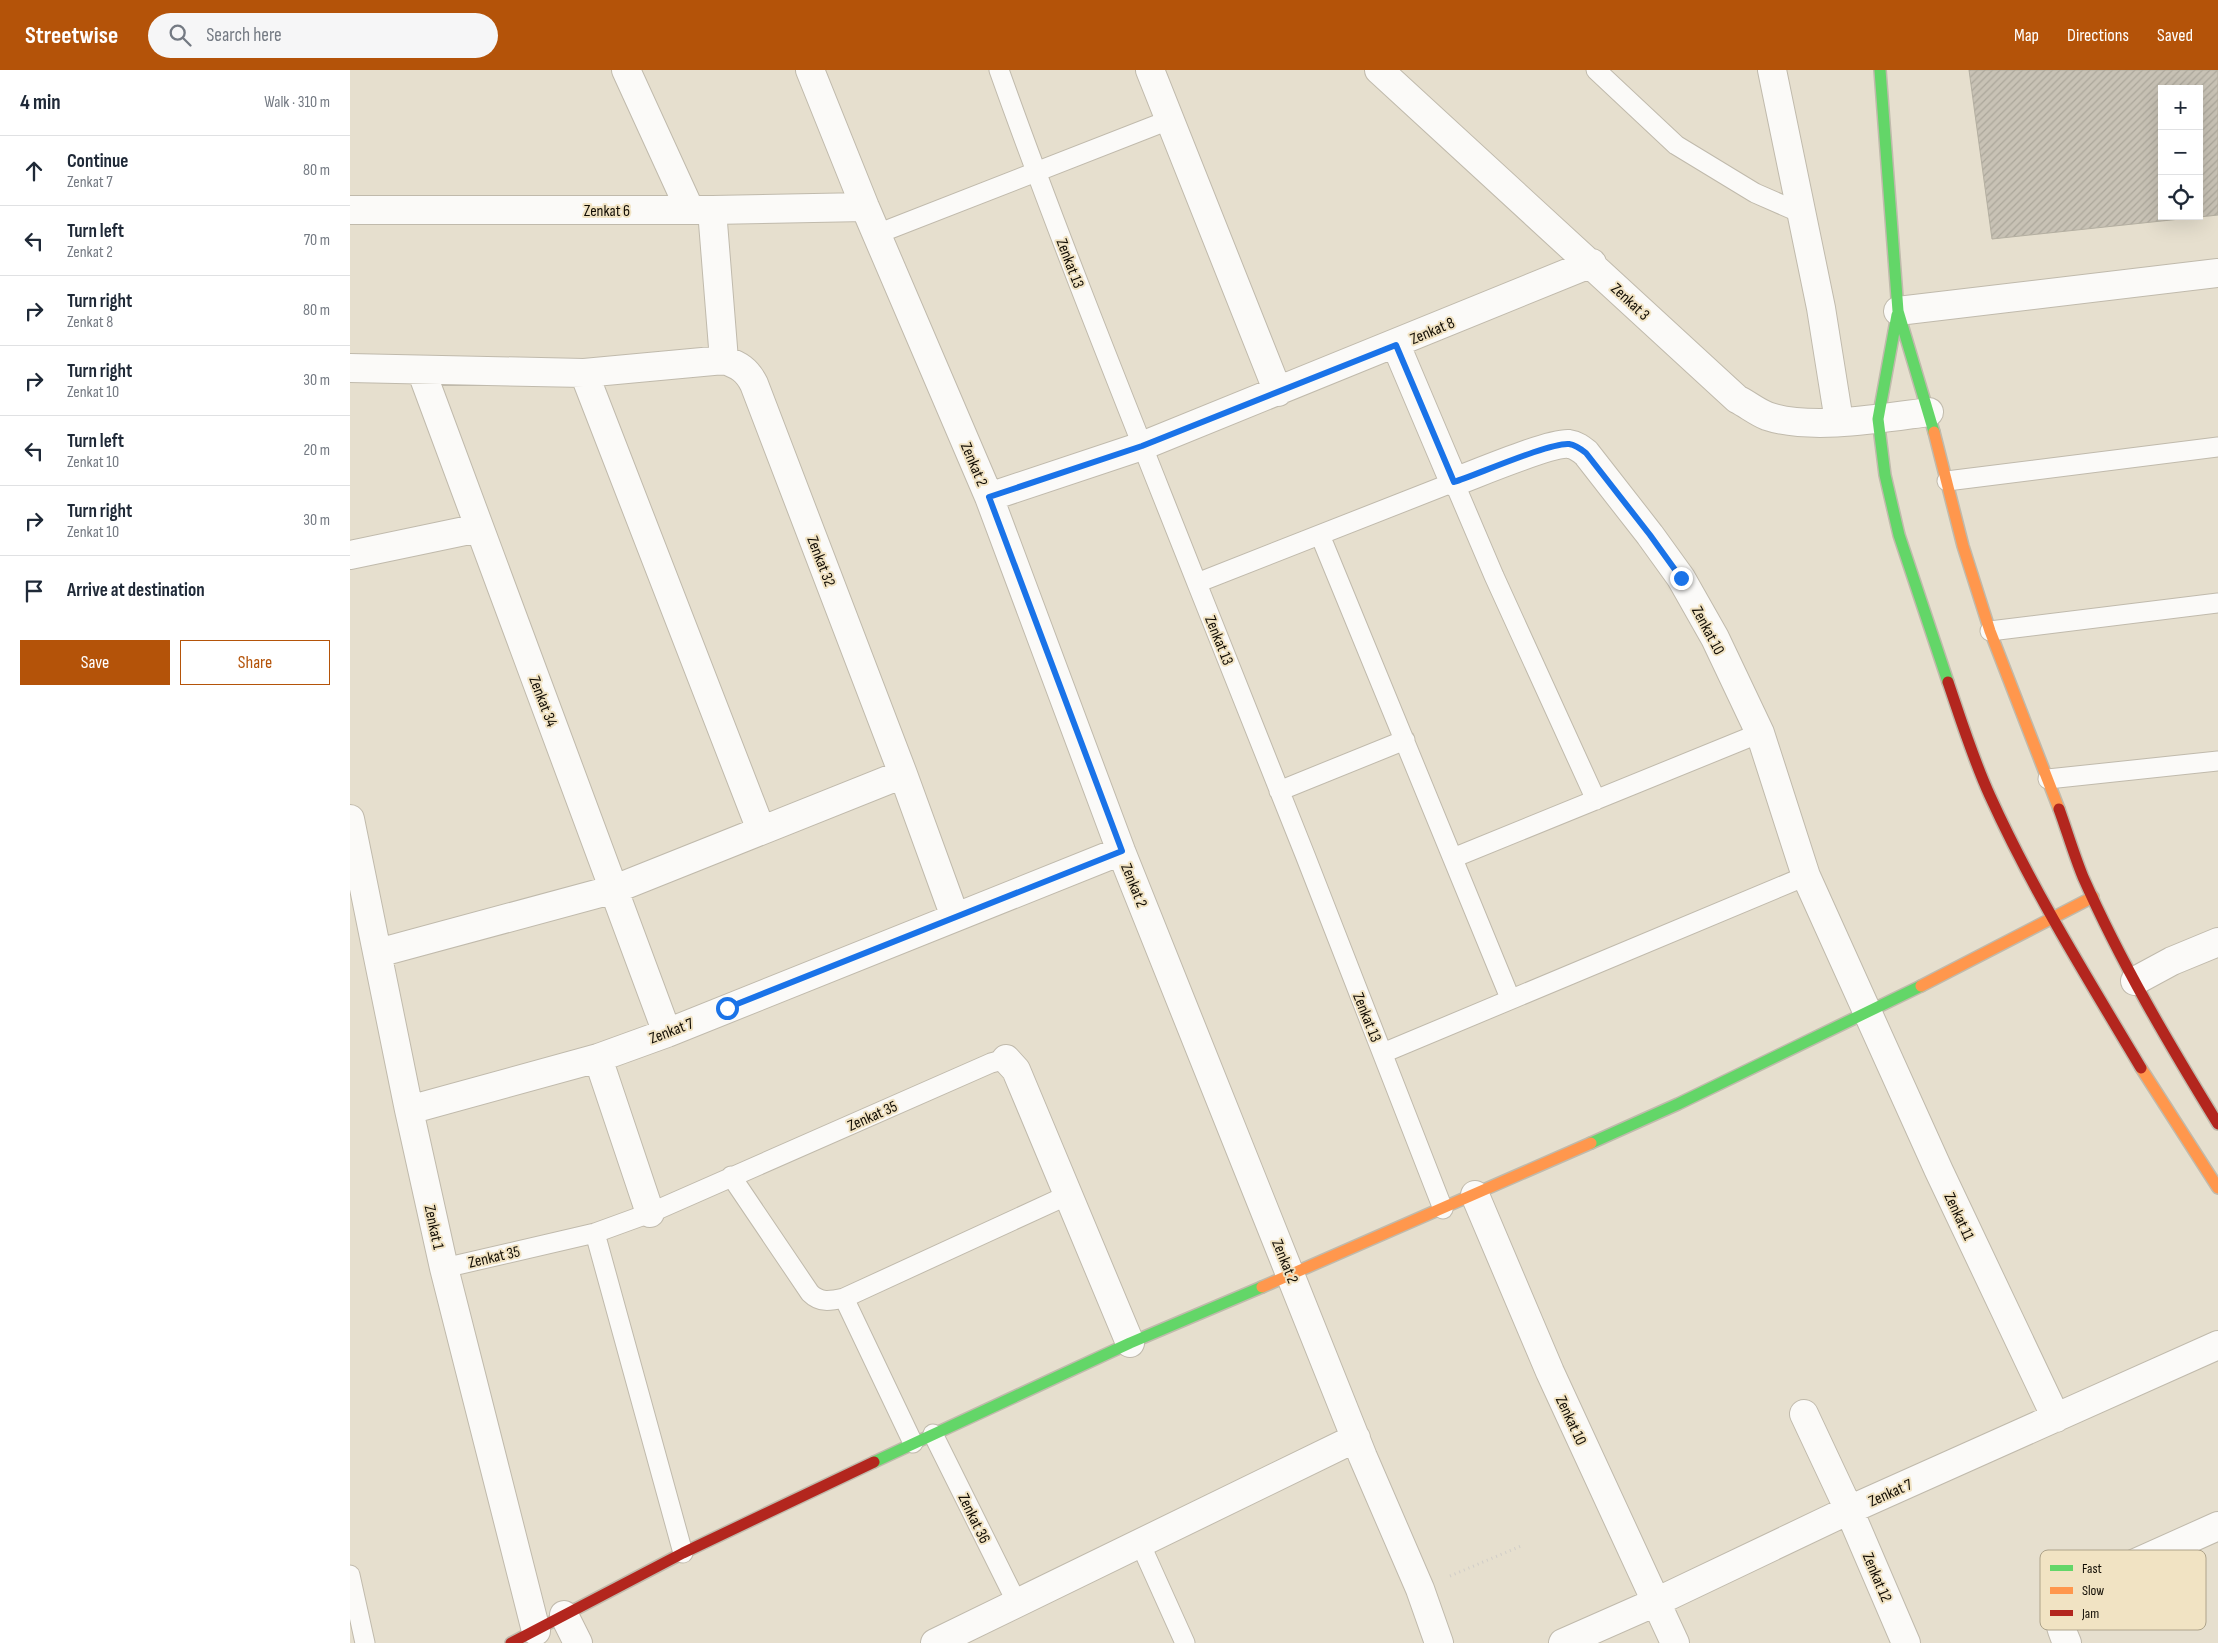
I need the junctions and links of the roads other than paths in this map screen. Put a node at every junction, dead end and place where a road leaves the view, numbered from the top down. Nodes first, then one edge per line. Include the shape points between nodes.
1 (626, 70) edge
2 (810, 70) edge
3 (999, 70) edge
4 (1150, 70) edge
5 (1379, 70) edge
6 (1596, 70) edge
7 (1772, 70) edge
8 (1880, 70) edge
9 (1169, 120) junction
10 (1035, 171) junction
11 (865, 207) junction
12 (350, 210) edge
13 (701, 210) junction
14 (1802, 214) junction
15 (876, 234) junction
16 (1592, 263) junction
17 (2218, 273) edge
18 (1898, 311) junction
19 (1396, 345) junction
20 (724, 360) junction
21 (350, 368) edge
22 (421, 370) junction
23 (584, 372) junction
24 (1278, 392) junction
25 (1929, 412) junction
26 (1878, 418) junction
27 (1839, 421) junction
28 (1142, 446) junction
29 (2218, 447) edge
30 (1946, 481) junction
31 (1454, 482) junction
32 (989, 497) junction
33 (479, 528) junction
34 (1320, 535) junction
35 (350, 555) edge
36 (1197, 583) junction
37 (2218, 603) edge
38 (1990, 631) junction
39 (1760, 733) junction
40 (1405, 740) junction
41 (2218, 761) edge
42 (904, 774) junction
43 (2048, 779) junction
44 (1280, 791) junction
45 (1596, 800) junction
46 (350, 819) edge
47 (761, 830) junction
48 (1122, 851) junction
49 (1453, 858) junction
50 (1806, 876) junction
51 (615, 889) junction
52 (2093, 897) junction
53 (955, 917) junction
54 (2052, 918) junction
55 (2218, 942) edge
56 (378, 953) junction
57 (2134, 981) junction
58 (1510, 998) junction
59 (1869, 1013) junction
60 (667, 1033) junction
61 (1382, 1053) junction
62 (598, 1058) junction
63 (1006, 1060) joint
64 (409, 1110) junction
65 (2218, 1124) edge
66 (732, 1176) junction
67 (2218, 1188) edge
68 (1475, 1195) junction
69 (1068, 1196) junction
70 (1443, 1209) junction
71 (650, 1213) junction
72 (595, 1233) junction
73 (444, 1268) junction
74 (1291, 1275) junction
75 (844, 1298) junction
76 (1130, 1343) junction
77 (2218, 1345) edge
78 (1804, 1414) dead end
79 (2056, 1418) junction
80 (934, 1434) junction
81 (1356, 1438) junction
82 (913, 1443) junction
83 (1849, 1510) junction
84 (2218, 1526) edge
85 (1140, 1543) junction
86 (2164, 1550) edge
87 (683, 1553) junction
88 (350, 1575) edge
89 (1656, 1602) junction
90 (1017, 1603) junction
91 (564, 1615) junction
92 (2063, 1630) edge
93 (536, 1631) junction
94 (365, 1643) edge
95 (511, 1643) edge
96 (578, 1643) edge
97 (935, 1643) edge
98 (1185, 1643) edge
99 (1439, 1643) edge
100 (1563, 1643) edge
101 (1675, 1643) edge
102 (1906, 1643) edge
103 (2067, 1643) edge

1 - 13 street
2 - 11 street, Zenkat 2
3 - 10 lane, Zenkat 13
4 - 9 street
5 - 16 street, Zenkat 3
6 - 14 lane via 1676,145 1755,193
7 - 14 street
8 - 18 street
9 - 10 lane
9 - 24 street
10 - 15 lane
10 - 28 lane, Zenkat 13
11 - 13 street, Zenkat 6
11 - 15 street, Zenkat 2
12 - 13 street, Zenkat 6
13 - 20 street
14 - 27 street
15 - 32 street, Zenkat 2
16 - 19 street, Zenkat 8
16 - 27 street, Zenkat 3 via 1737,399 1766,415 1783,420
17 - 18 street
18 - 25 street
18 - 26 street
19 - 24 street, Zenkat 8
19 - 31 street
20 - 23 street
20 - 42 street, Zenkat 32 via 739,364 754,384
21 - 22 street
22 - 23 street
22 - 33 street, Zenkat 34
23 - 47 street
24 - 28 street, Zenkat 8
25 - 26 street, Zenkat 3
25 - 30 street
26 - 27 street, Zenkat 3
26 - 54 street via 1885,475 1899,535 1960,720 1989,794
28 - 32 street, Zenkat 8
28 - 36 lane, Zenkat 13
29 - 30 lane
30 - 38 street
31 - 34 lane
31 - 39 street, Zenkat 10 via 1560,445 1576,446 1586,453 1681,578 1715,638
31 - 45 lane
32 - 48 street, Zenkat 2
33 - 35 street
33 - 51 street, Zenkat 34
34 - 36 lane
34 - 40 lane
36 - 44 lane, Zenkat 13
37 - 38 lane
38 - 43 street
39 - 45 lane
39 - 50 street, Zenkat 10
40 - 44 lane
40 - 49 lane
41 - 43 lane
42 - 47 street
42 - 53 street, Zenkat 32
43 - 52 street
44 - 61 lane, Zenkat 13
45 - 49 lane
46 - 56 street, Zenkat 1
47 - 51 street
48 - 53 street, Zenkat 7
48 - 74 street, Zenkat 2
49 - 58 lane
50 - 58 lane
50 - 59 street, Zenkat 10
51 - 56 street
51 - 60 street, Zenkat 34
52 - 54 street
52 - 57 street
53 - 60 street, Zenkat 7
54 - 59 street
54 - 67 street
55 - 57 street
56 - 64 street, Zenkat 1
57 - 65 street
58 - 61 lane
59 - 68 street via 1678,1104
59 - 79 street, Zenkat 11 via 1939,1171
60 - 62 street, Zenkat 7
61 - 70 lane, Zenkat 13
62 - 64 street, Zenkat 7
62 - 71 street
63 - 66 lane, Zenkat 35 via 991,1063
63 - 69 street, Zenkat 35 via 1016,1070
64 - 73 street, Zenkat 1
66 - 71 lane, Zenkat 35
66 - 75 lane via 810,1293 817,1300
68 - 70 street
68 - 89 street, Zenkat 10 via 1550,1372
69 - 75 lane
69 - 76 street, Zenkat 35
70 - 74 street
71 - 72 lane, Zenkat 35
72 - 73 lane, Zenkat 35
72 - 87 lane
73 - 93 street, Zenkat 1
74 - 76 street
74 - 81 street, Zenkat 2
75 - 82 lane
76 - 80 street
77 - 79 street, Zenkat 7
78 - 83 street, Zenkat 12
79 - 83 street, Zenkat 7
80 - 82 street
80 - 90 lane, Zenkat 36
81 - 85 street
81 - 99 street, Zenkat 2 via 1420,1589
82 - 87 street
83 - 89 street, Zenkat 7
83 - 102 street, Zenkat 12
84 - 86 street
85 - 90 street
85 - 98 lane
87 - 91 street
88 - 94 lane
89 - 100 street, Zenkat 7
89 - 101 street, Zenkat 10
90 - 97 street
91 - 93 street
91 - 96 street
92 - 103 street
93 - 95 street

